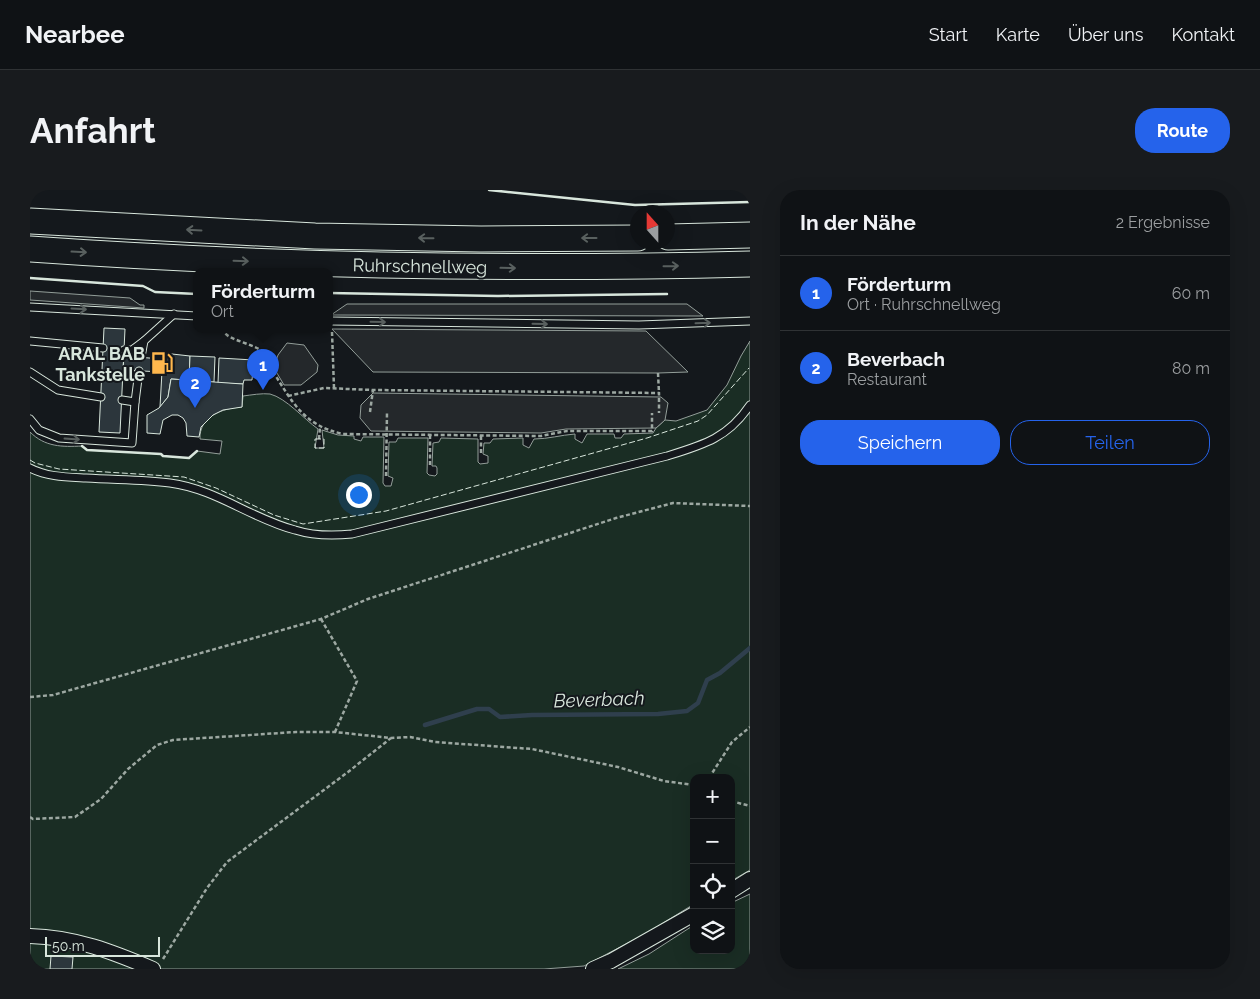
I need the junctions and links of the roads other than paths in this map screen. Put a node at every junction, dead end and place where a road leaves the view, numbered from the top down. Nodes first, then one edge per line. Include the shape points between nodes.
1 (30, 221) edge
2 (750, 235) edge
3 (630, 238) edge
4 (675, 238) edge
5 (30, 249) edge
6 (750, 264) edge
7 (30, 307) edge
8 (174, 314) junction
9 (193, 316) edge
10 (333, 321) edge
11 (750, 321) edge
12 (144, 341) junction
13 (30, 342) edge
14 (103, 348) dead end
15 (124, 350) dead end
16 (141, 357) dead end
17 (139, 371) dead end
18 (30, 372) edge
19 (101, 397) dead end
20 (122, 400) dead end
21 (134, 402) junction
22 (750, 405) edge
23 (30, 419) edge
24 (30, 468) edge
25 (750, 879) edge
26 (735, 888) edge
27 (690, 916) edge
28 (30, 936) edge
29 (158, 965) edge
30 (593, 969) edge

3 -> 1 highway, Ruhrschnellweg via 315,236
2 - 4 highway
5 -> 6 highway, Ruhrschnellweg via 413,267
7 -> 8 lane
8 - 9 lane
8 - 12 lane
10 -> 11 lane via 639,325
12 - 15 lane via 132,350
12 - 16 lane
13 - 14 lane
17 - 21 lane
18 - 19 lane via 58,390
20 - 21 lane
23 -> 21 lane via 39,430 59,438 132,443
22 - 24 lane via 728,430 696,447 343,535 295,530 193,488 169,483 57,476
25 - 26 street
27 - 30 street
28 - 29 street via 81,942

